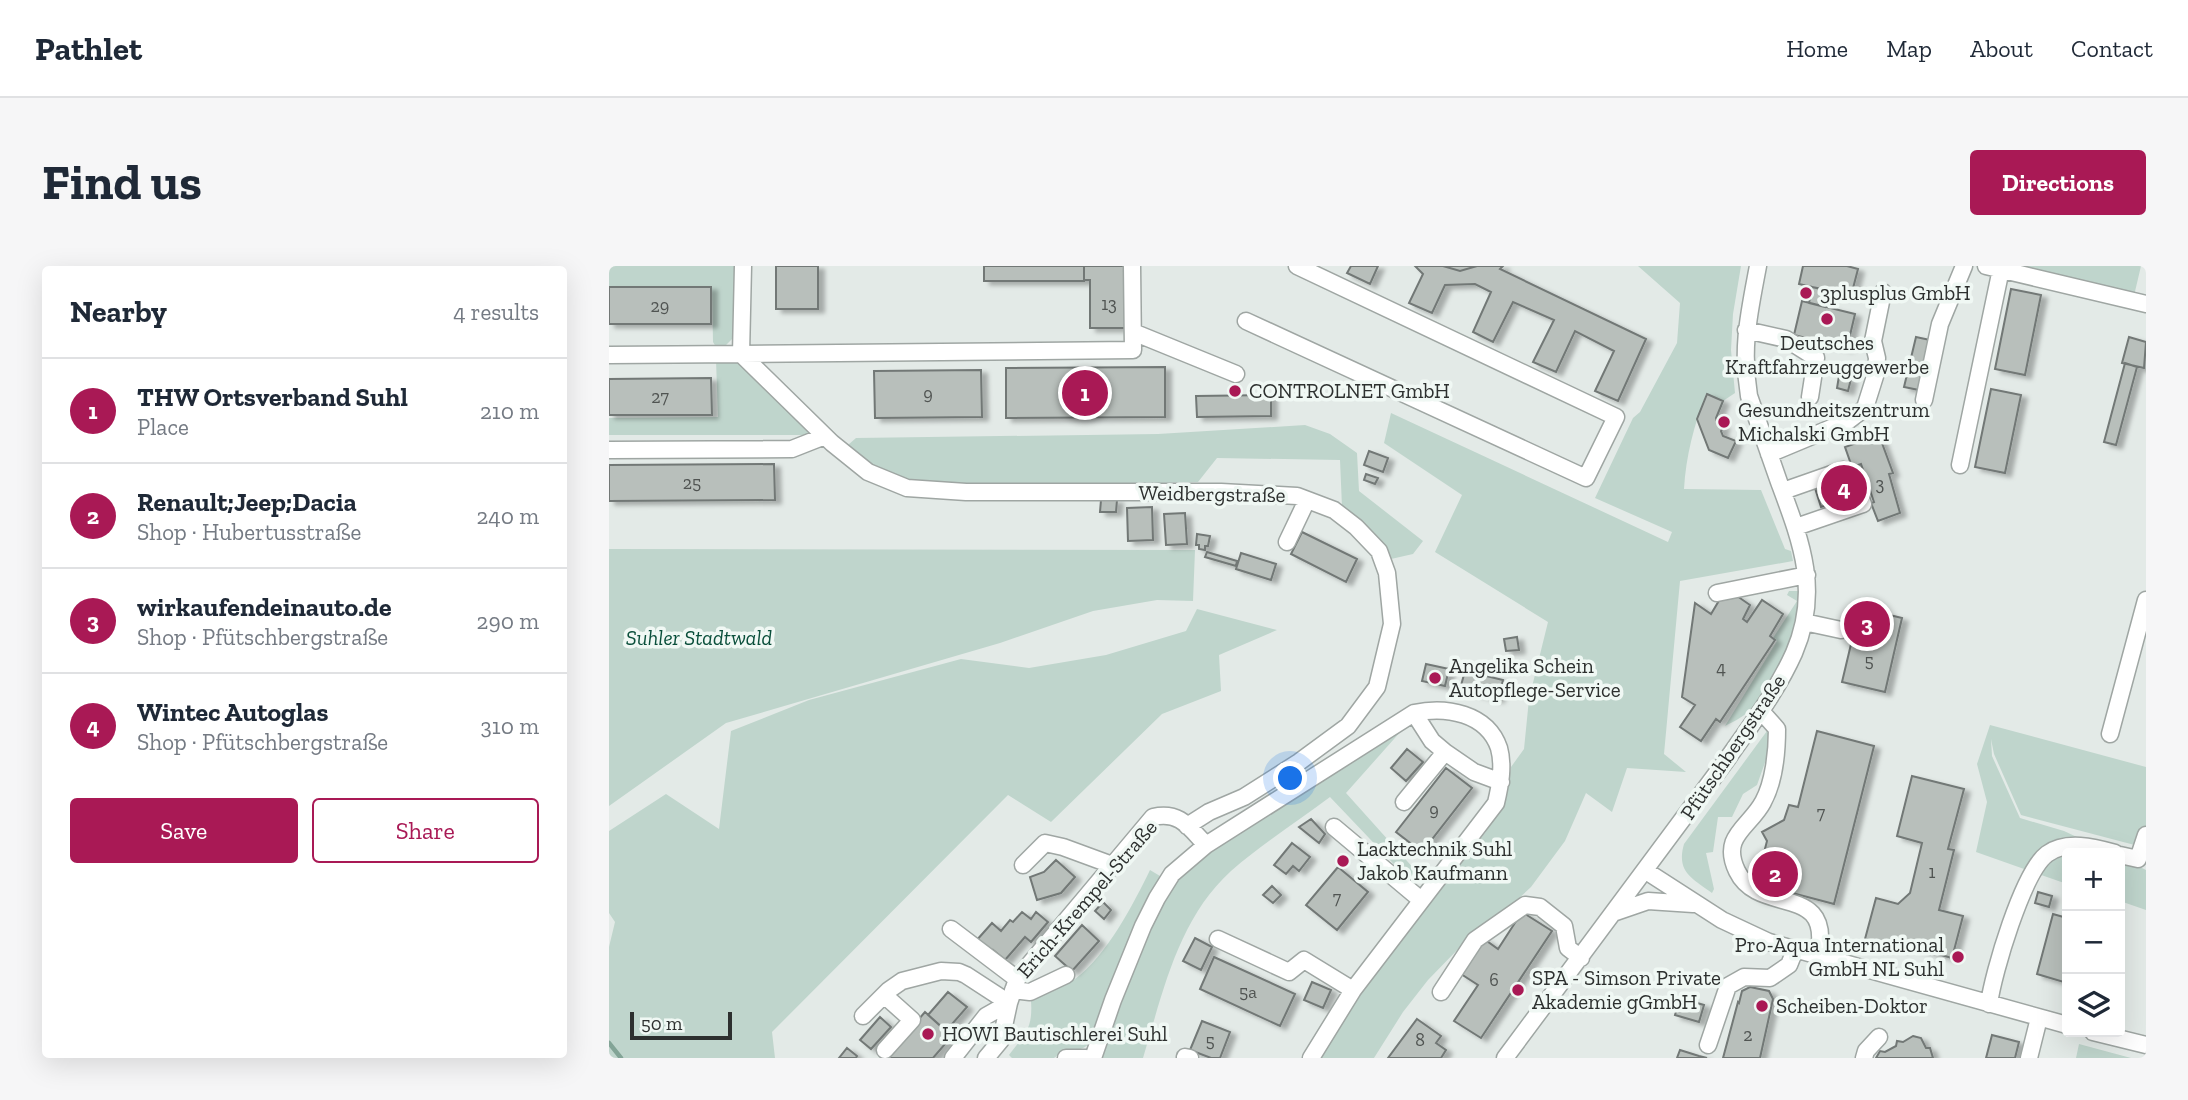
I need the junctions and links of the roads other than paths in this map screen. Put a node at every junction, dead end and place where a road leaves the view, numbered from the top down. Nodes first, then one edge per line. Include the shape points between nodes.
1 (743, 266) edge
2 (1132, 266) edge
3 (1297, 266) edge
4 (1758, 266) edge
5 (1963, 266) edge
6 (1993, 268) edge
7 (1884, 292) dead end
8 (2146, 304) edge
9 (1246, 321) dead end
10 (1746, 330) junction
11 (1133, 332) junction
12 (741, 354) junction
13 (609, 355) edge
14 (1236, 374) dead end
15 (1810, 397) dead end
16 (1924, 400) dead end
17 (825, 436) junction
18 (609, 450) edge
19 (1769, 454) junction
20 (1960, 465) dead end
21 (1783, 491) junction
22 (1307, 500) junction
23 (1796, 527) junction
24 (1287, 542) dead end
25 (1807, 575) junction
26 (1717, 593) dead end
27 (2146, 600) edge
28 (1804, 622) junction
29 (1841, 630) dead end
30 (1761, 711) junction
31 (1415, 713) junction
32 (2110, 734) dead end
33 (1445, 752) junction
34 (1501, 782) junction
35 (1404, 802) dead end
36 (1187, 825) junction
37 (1334, 827) dead end
38 (2146, 835) edge
39 (1206, 845) junction
40 (2090, 848) edge
41 (2125, 856) edge
42 (1023, 865) dead end
43 (1112, 865) junction
44 (1646, 871) junction
45 (1421, 900) junction
46 (1696, 905) junction
47 (1616, 912) junction
48 (951, 929) dead end
49 (1218, 940) dead end
50 (1795, 950) junction
51 (1818, 956) junction
52 (1581, 958) junction
53 (1066, 975) dead end
54 (1353, 990) junction
55 (1013, 991) junction
56 (1441, 992) dead end
57 (884, 995) junction
58 (1989, 1004) junction
59 (863, 1016) dead end
60 (2039, 1018) junction
61 (2062, 1024) edge
62 (1879, 1037) dead end
63 (2113, 1037) edge
64 (1708, 1045) dead end
65 (2146, 1045) edge
66 (885, 1050) dead end
67 (953, 1058) edge
68 (986, 1058) edge
69 (1066, 1058) edge
70 (1086, 1058) edge
71 (1093, 1058) edge
72 (1311, 1058) edge
73 (1505, 1058) edge
74 (1864, 1058) edge
75 (2029, 1058) edge

1 - 12 street
2 - 11 street
3 - 9 street via 1616,417 1586,478
4 - 10 street, Pfütschbergstraße
5 - 16 street via 1940,324
6 - 8 street
6 - 20 street
7 - 19 street via 1873,341 1876,373 1865,408 1848,422
10 - 15 street via 1786,339 1816,358
10 - 19 street, Pfütschbergstraße via 1749,396
11 - 12 street via 1133,350
11 - 14 street
12 - 13 street
12 - 17 street, Weidbergstraße
17 - 18 street via 792,449
17 - 22 street, Weidbergstraße via 868,472 907,488 1221,492
19 - 21 street, Pfütschbergstraße
21 - 23 street, Pfütschbergstraße
21 - 23 street via 1843,470 1853,477 1863,504
22 - 24 street
22 - 36 street, Weidbergstraße via 1334,510 1379,551 1387,573 1392,624 1377,687 1349,726 1244,797
23 - 25 street, Pfütschbergstraße
25 - 26 street
25 - 28 street, Pfütschbergstraße
27 - 32 street
28 - 29 street
28 - 30 street, Pfütschbergstraße via 1794,653
30 - 44 street, Pfütschbergstraße
30 - 51 street via 1777,729 1777,746 1764,801 1733,841 1736,870 1751,886 1801,905 1816,917 1822,938
31 - 33 street via 1432,741
31 - 34 street via 1449,709 1473,718 1499,748
31 - 39 street
33 - 34 street via 1474,772
33 - 35 street
34 - 45 street via 1496,803
36 - 39 street, Erich-Krempel-Straße
36 - 43 street, Erich-Krempel-Straße via 1165,814 1153,817
37 - 45 street
38 - 41 street via 2138,859
39 - 71 street via 1173,874 1157,898
40 - 58 street via 2057,849 2038,863 1993,979
42 - 43 street via 1045,843
43 - 55 street, Erich-Krempel-Straße
44 - 46 street
44 - 47 street, Pfütschbergstraße
45 - 54 street
46 - 47 street via 1648,901
46 - 50 street via 1742,931
47 - 52 street, Pfütschbergstraße
48 - 55 street
49 - 54 street via 1289,971 1304,960
50 - 51 street
50 - 64 street via 1789,965 1770,978 1744,977 1728,986
51 - 58 street
52 - 56 street via 1568,948 1565,926 1540,907 1525,905 1475,940
52 - 73 street, Pfütschbergstraße
53 - 55 street via 1030,992
54 - 72 street
55 - 57 street via 950,971 902,981
55 - 67 street, Erich-Krempel-Straße
55 - 68 street via 1001,1040
57 - 59 street
57 - 66 street via 912,1020
58 - 60 street
60 - 61 street
60 - 75 street
62 - 74 street
63 - 65 street
69 - 70 street

